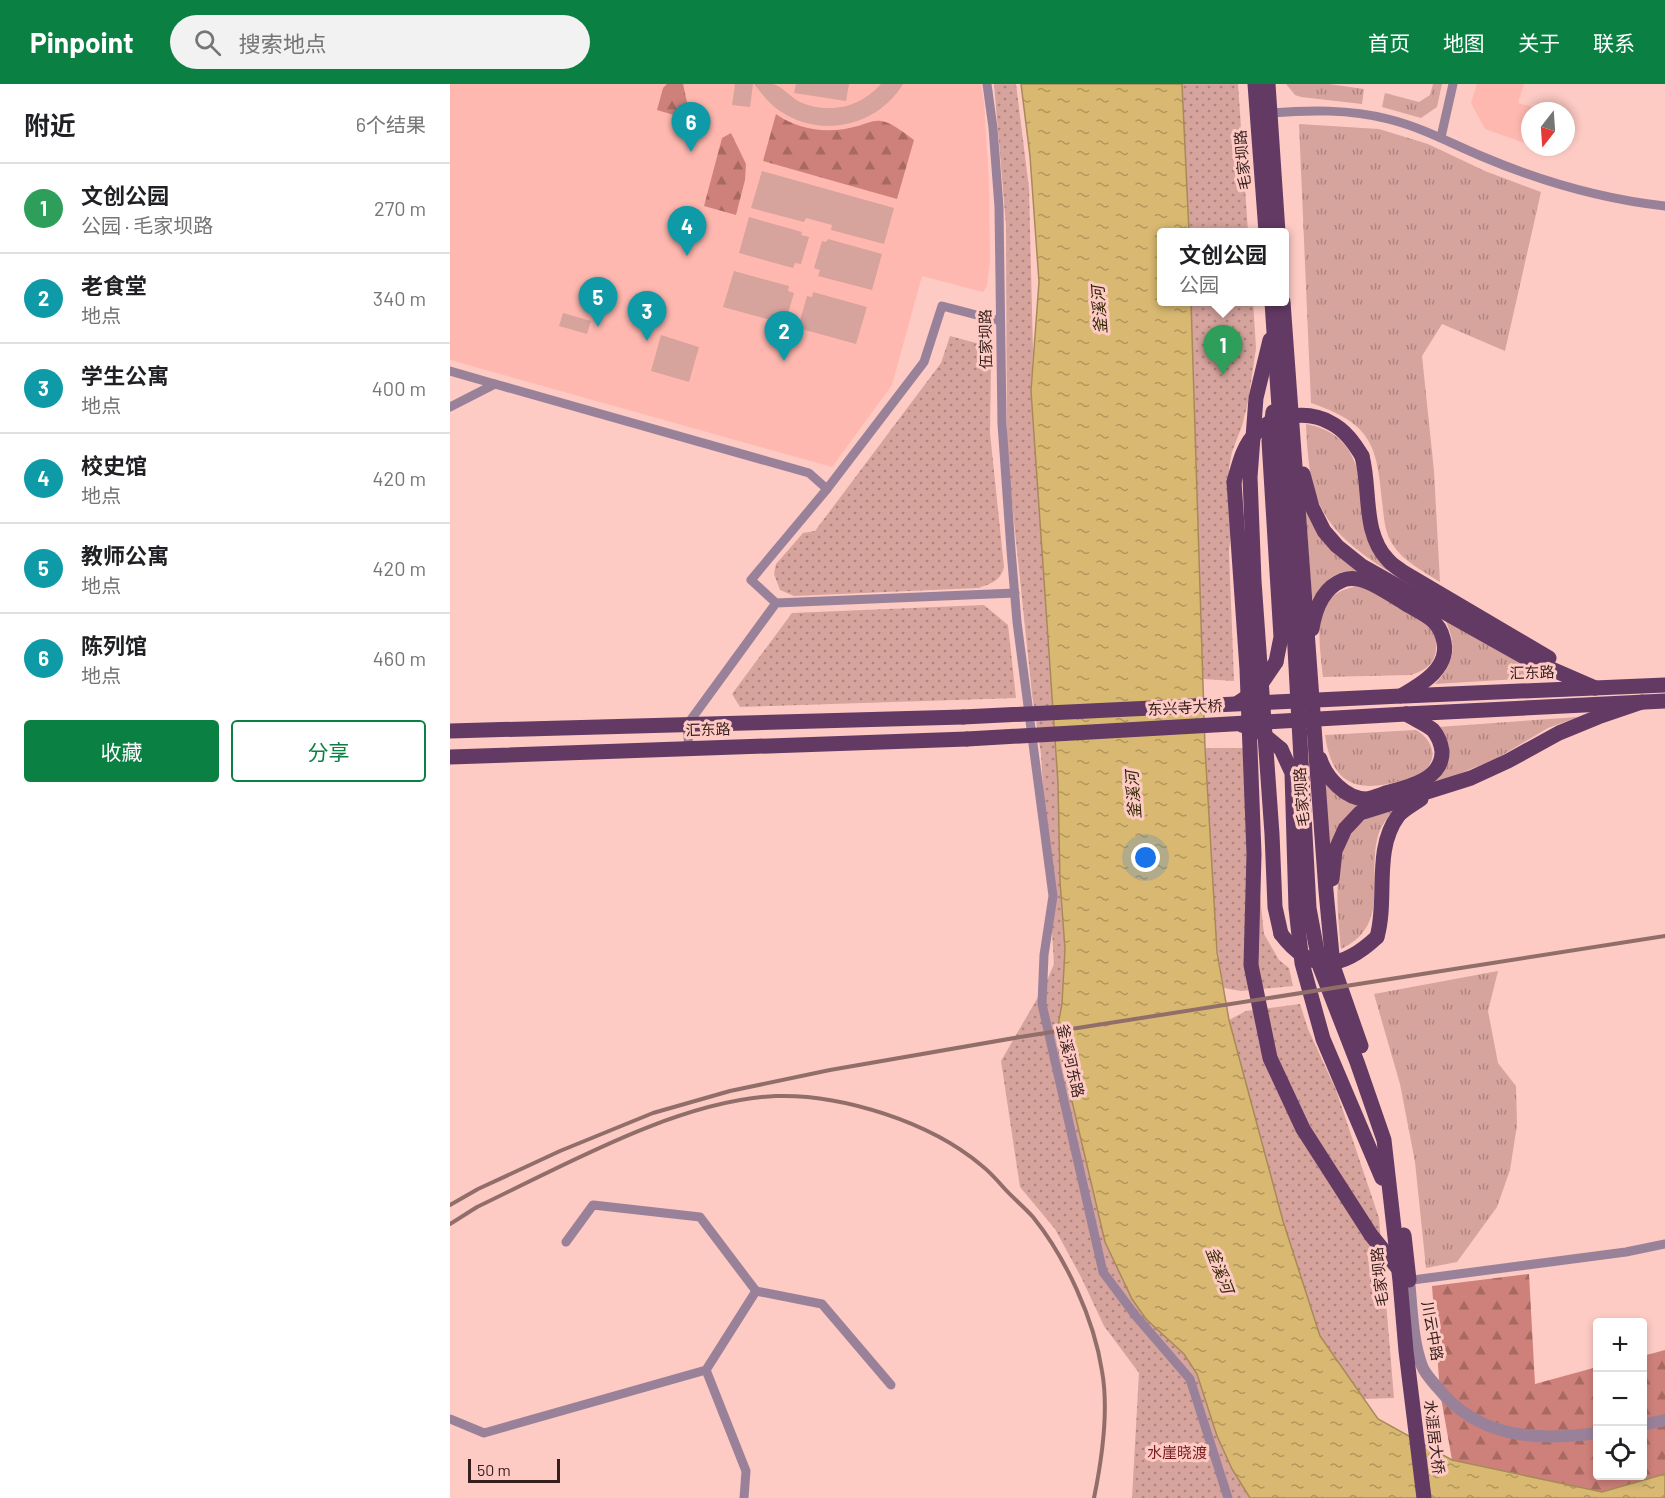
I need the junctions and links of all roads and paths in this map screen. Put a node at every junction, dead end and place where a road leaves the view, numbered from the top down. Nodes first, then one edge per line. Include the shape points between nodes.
1 (987, 84) edge
2 (1255, 84) edge
3 (1268, 84) edge
4 (1453, 84) edge
5 (1270, 113) junction
6 (1441, 137) junction
7 (1665, 206) edge
8 (1266, 228) edge
9 (1278, 228) edge
10 (1272, 306) edge
11 (1284, 306) edge
12 (1000, 321) junction
13 (1274, 326) junction
14 (450, 371) edge
15 (1278, 376) junction
16 (495, 384) junction
17 (450, 407) edge
18 (1294, 433) junction
19 (827, 489) junction
20 (1014, 593) junction
21 (776, 603) junction
22 (1308, 651) junction
23 (1665, 685) edge
24 (1601, 688) junction
25 (1401, 696) junction
26 (1665, 701) edge
27 (1642, 702) junction
28 (1237, 704) junction
29 (1406, 714) junction
30 (963, 717) joint
31 (1236, 723) junction
32 (687, 725) junction
33 (450, 732) edge
34 (967, 739) joint
35 (1316, 746) junction
36 (689, 748) junction
37 (450, 757) edge
38 (1435, 790) junction
39 (1327, 966) junction
40 (1392, 1211) junction
41 (566, 1242) dead end
42 (1665, 1244) edge
43 (1402, 1276) junction
44 (756, 1291) junction
45 (706, 1370) junction
46 (1409, 1379) joint
47 (891, 1384) dead end
48 (450, 1419) edge
49 (1665, 1420) edge
50 (1647, 1424) edge
51 (1593, 1434) edge
52 (744, 1498) edge
53 (1228, 1498) edge
54 (1424, 1498) edge

1 - 12 street, 伍家坝路 via 999,207
2 - 8 main road, 毛家坝路
3 - 5 main road, 毛家坝路
4 - 6 street
5 - 6 street via 1354,112
5 - 9 main road, 毛家坝路
6 - 7 street via 1540,179 1611,198
10 - 13 main road
11 - 18 main road, 毛家坝路
12 - 19 street via 942,306 924,362
12 - 20 street, 伍家坝路 via 1002,424
13 - 15 main road
13 - 38 main road, bridge via 1256,398 1250,477 1275,907 1281,934 1293,949 1327,963 1361,952 1377,937 1382,920 1388,834 1400,814
14 - 16 street
15 - 28 main road, bridge via 1269,441 1281,637 1276,662 1257,690
15 - 39 main road via 1309,908
16 - 17 street
16 - 19 street via 809,473
18 - 22 main road, 毛家坝路
18 - 24 main road via 1312,507 1337,546 1362,566 1526,658
19 - 21 street via 751,580
20 - 21 street
20 - 53 street, 釜溪河东路 via 1053,897 1044,955 1042,1004 1103,1272 1190,1379
21 - 32 street
22 - 25 main road via 1320,600 1345,580 1372,584 1432,620 1441,630 1445,645 1444,659 1435,672
22 - 35 main road, 毛家坝路
23 - 24 main road, 汇东路
24 - 25 main road, 汇东路
24 - 43 main road, bridge via 1387,560 1370,520 1362,456 1351,438 1330,422 1305,415 1279,418 1257,431 1243,452 1234,482 1247,669 1254,854 1253,977 1270,1058 1303,1129
25 - 28 main road, 东兴寺大桥, bridge
26 - 27 main road
27 - 29 main road
27 - 38 main road via 1577,725 1480,774
28 - 30 main road, 东兴寺大桥, bridge
29 - 31 main road, 东兴寺大桥, bridge
29 - 35 main road via 1433,730 1441,744 1442,758 1437,768 1413,785 1367,799 1355,797 1327,774
30 - 32 main road, 汇东路
31 - 34 main road, 东兴寺大桥, bridge
31 - 40 main road, bridge via 1258,730 1281,749 1292,773 1296,908 1302,963 1323,1039 1378,1166
32 - 33 main road, 汇东路
32 - 36 street
34 - 36 main road, 汇东路
35 - 39 main road, 毛家坝路
36 - 37 main road, 汇东路
38 - 39 main road via 1360,813 1345,829 1335,851
39 - 40 main road, 毛家坝路 via 1384,1140
39 - 43 main road, 毛家坝路 via 1392,1133
40 - 43 main road, 毛家坝路
41 - 44 street via 593,1205 700,1217
42 - 43 street via 1626,1252
43 - 46 main road, 毛家坝路
43 - 51 street, 川云中路 via 1423,1369 1449,1402 1479,1423 1517,1435
44 - 45 street
44 - 47 street via 822,1304
45 - 48 street via 484,1433
45 - 52 street via 746,1471
46 - 54 main road, 水涯居大桥
49 - 50 street

